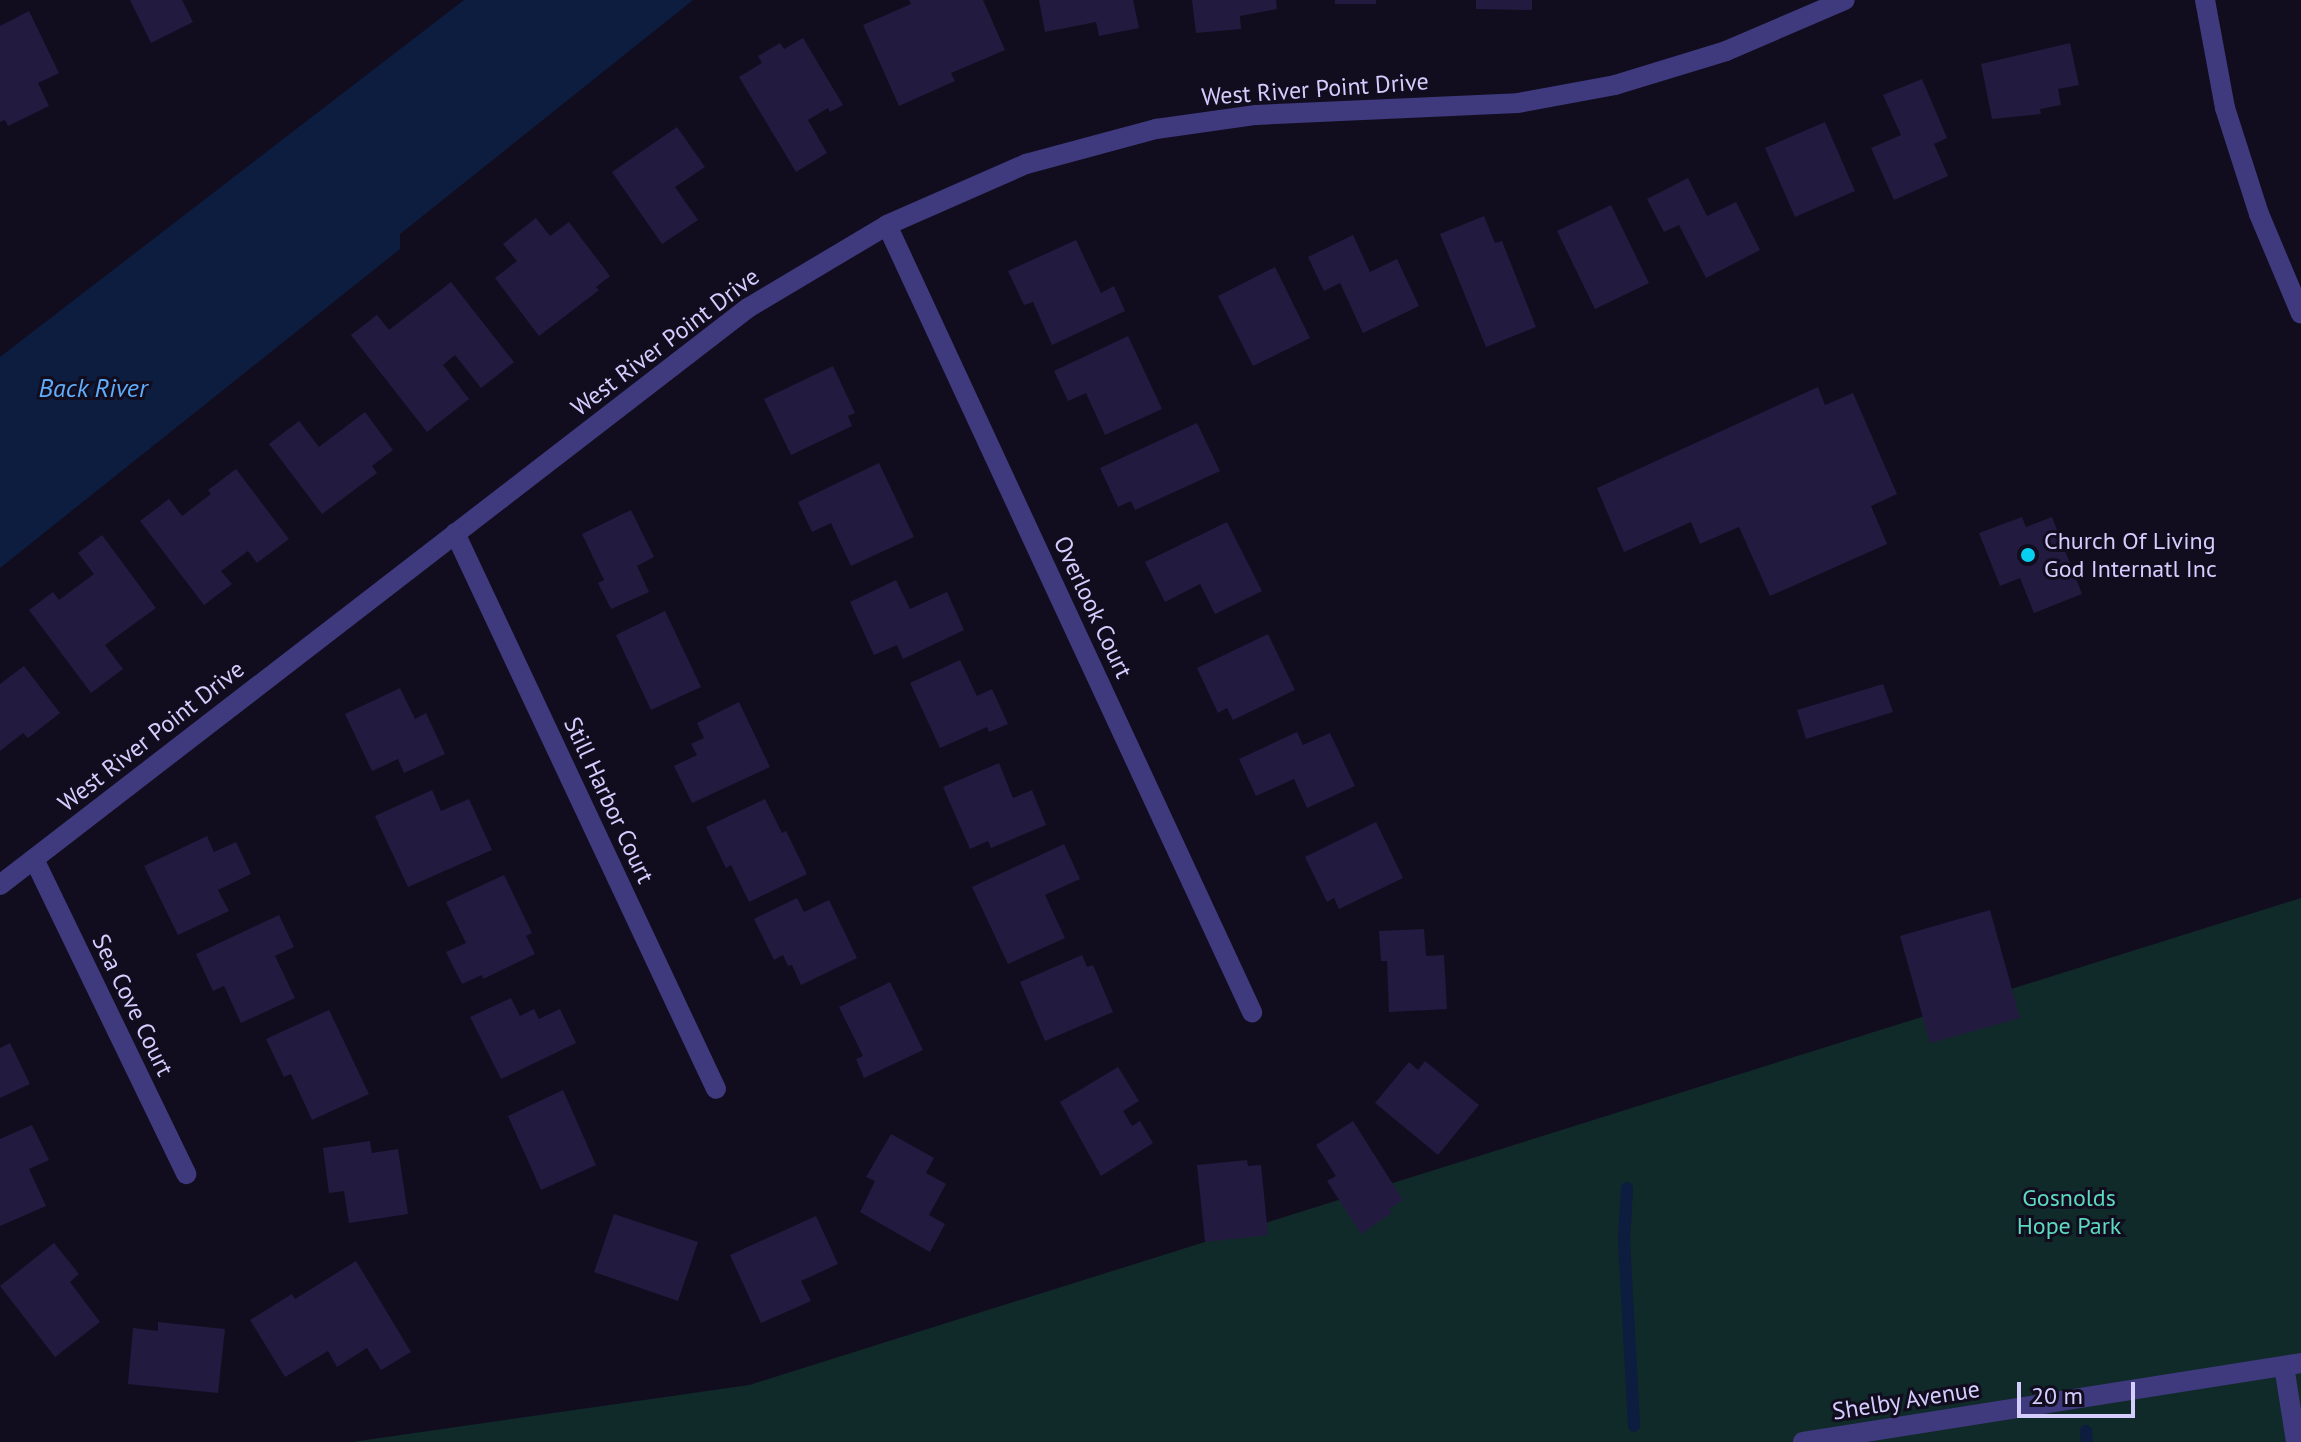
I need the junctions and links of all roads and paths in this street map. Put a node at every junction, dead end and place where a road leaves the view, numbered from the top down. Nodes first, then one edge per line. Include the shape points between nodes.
1 (1845, 0) edge
2 (2205, 0) edge
3 (887, 225) junction
4 (2301, 314) edge
5 (455, 533) junction
6 (34, 859) junction
7 (0, 885) edge
8 (1252, 1012) dead end
9 (716, 1089) dead end
10 (186, 1174) dead end
11 (2293, 1364) edge
12 (1839, 1439) edge
13 (1803, 1442) edge
14 (2296, 1442) edge

1 - 3 street, West River Point Drive via 1726,51 1615,85 1518,103 1256,115 1156,129 1026,164
2 - 4 street via 2225,108 2259,214
3 - 5 street, West River Point Drive via 748,308
3 - 8 street, Overlook Court
5 - 6 street, West River Point Drive
5 - 9 street, Still Harbor Court
6 - 7 street, West River Point Drive
6 - 10 street, Sea Cove Court
11 - 12 street, Shelby Avenue
11 - 14 street
12 - 13 street, Shelby Avenue

